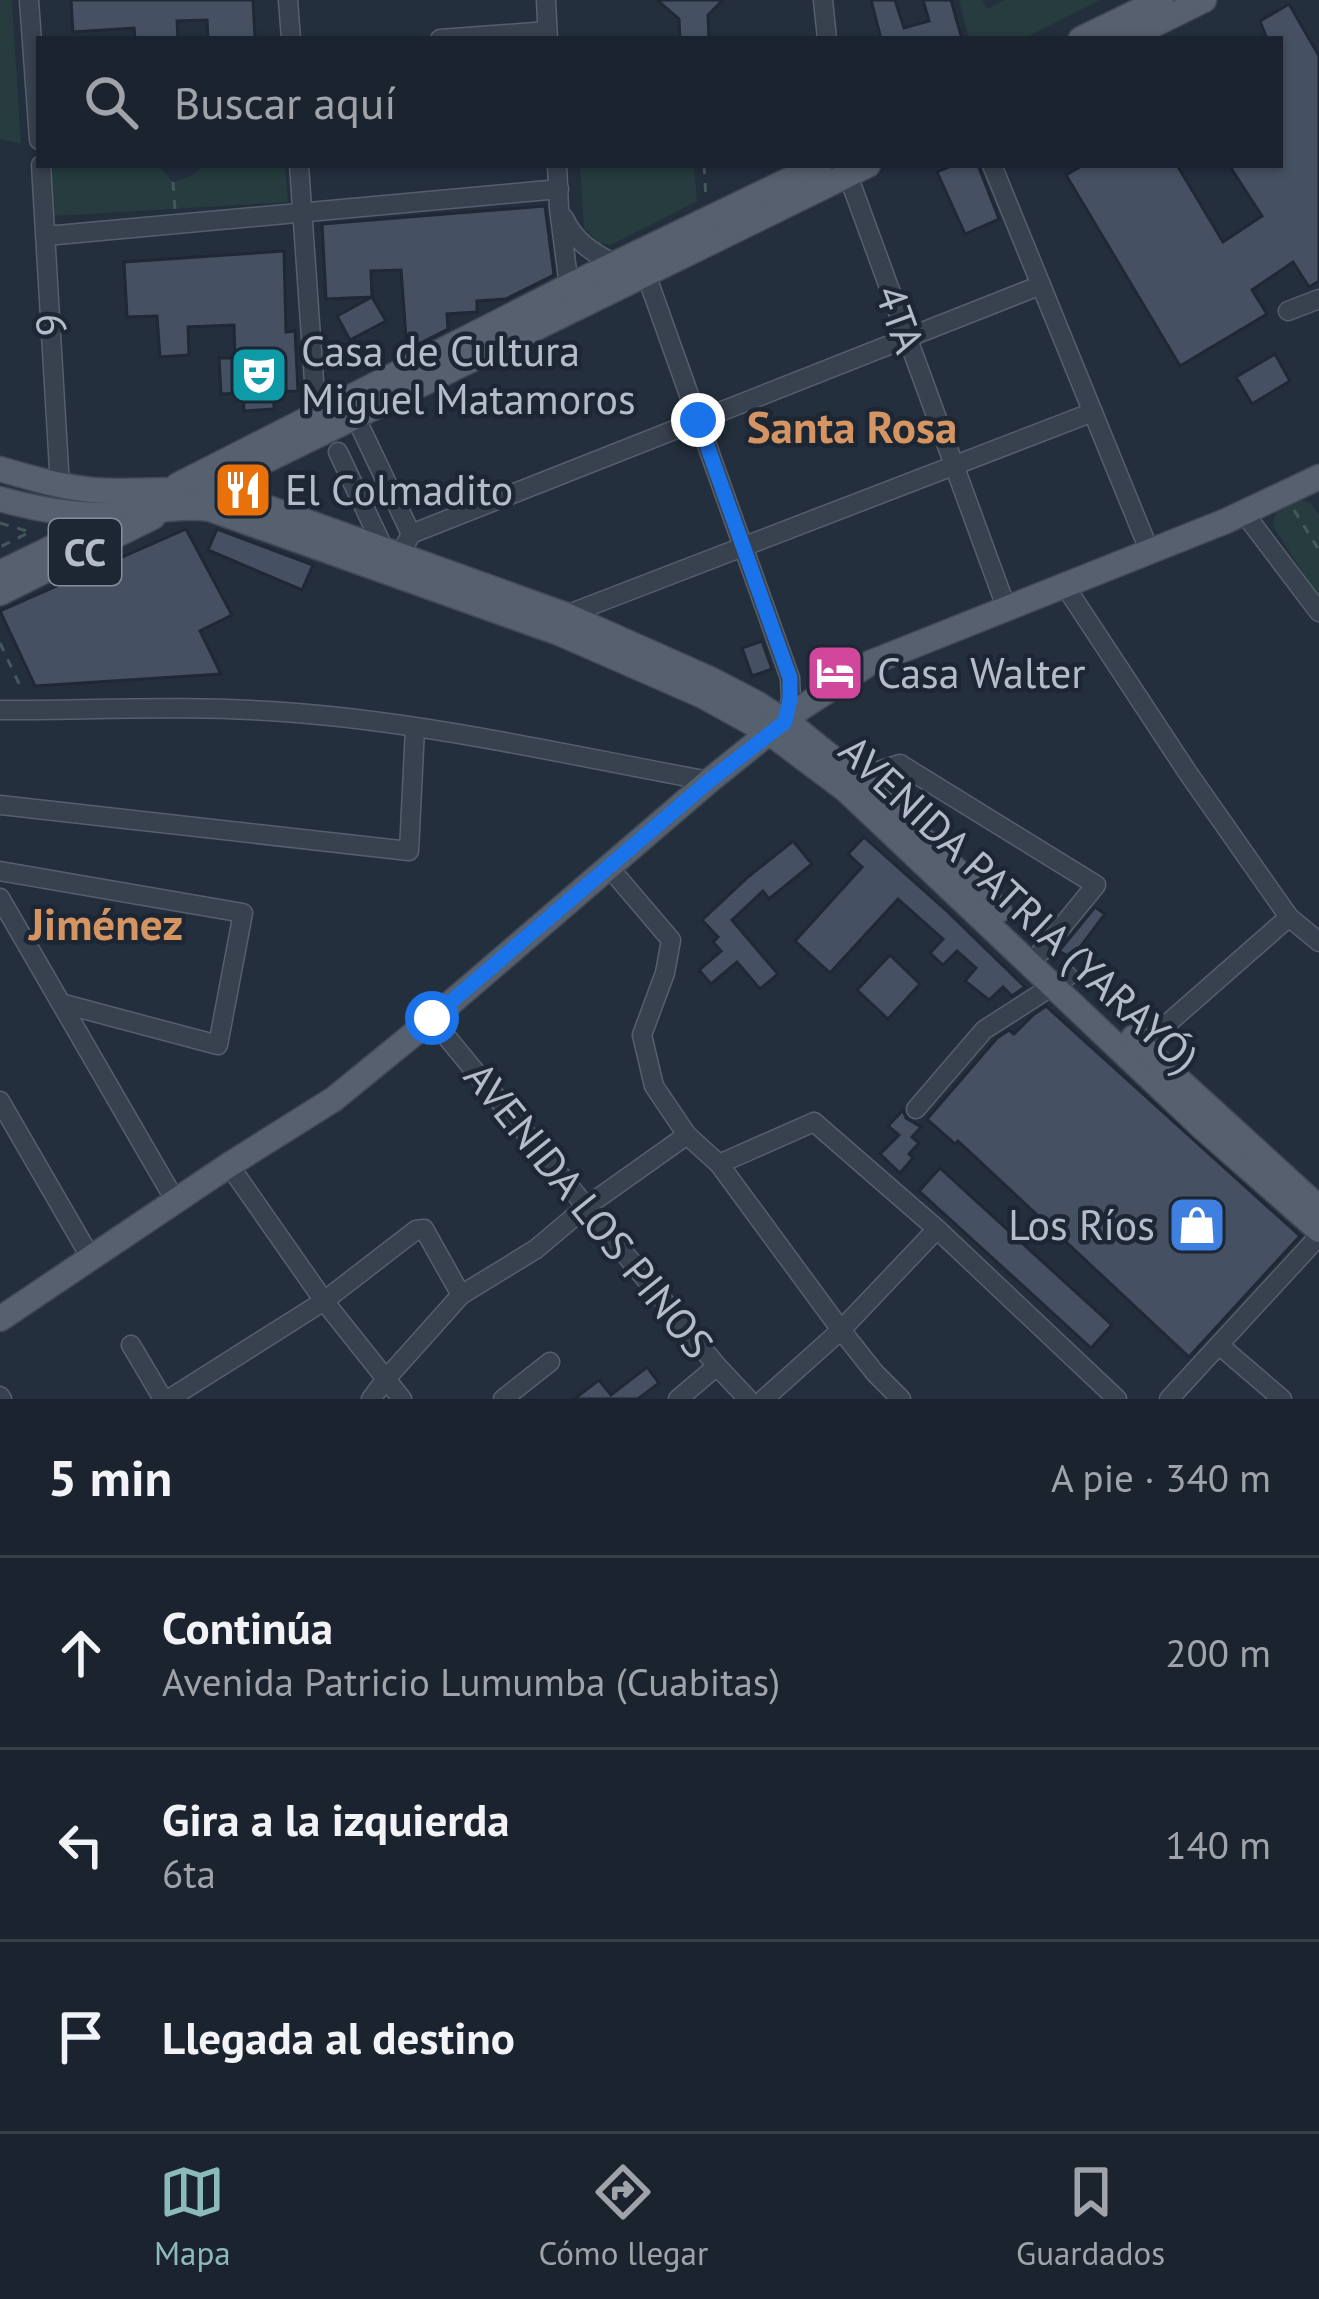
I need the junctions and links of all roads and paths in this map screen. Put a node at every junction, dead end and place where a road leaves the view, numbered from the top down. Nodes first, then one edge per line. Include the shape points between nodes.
1 (29, 0) edge
2 (288, 0) edge
3 (546, 0) edge
4 (823, 0) edge
5 (1161, 0) edge
6 (1204, 0) edge
7 (548, 35) edge
8 (291, 36) edge
9 (827, 36) edge
10 (1087, 36) edge
11 (1131, 36) edge
12 (36, 98) edge
13 (41, 168) edge
14 (299, 168) edge
15 (557, 168) edge
16 (704, 168) edge
17 (814, 168) edge
18 (854, 168) edge
19 (993, 168) edge
20 (173, 182) dead end
21 (559, 199) junction
22 (303, 213) junction
23 (707, 219) junction
24 (177, 224) junction
25 (46, 236) junction
26 (633, 264) junction
27 (1041, 285) junction
28 (569, 286) junction
29 (1319, 299) edge
30 (1288, 311) dead end
31 (908, 338) junction
32 (1093, 412) junction
33 (355, 416) junction
34 (698, 420) junction
35 (317, 425) junction
36 (338, 452) dead end
37 (280, 454) junction
38 (954, 465) junction
39 (0, 469) edge
40 (1316, 484) edge
41 (60, 486) junction
42 (209, 489) junction
43 (168, 499) junction
44 (1288, 501) dead end
45 (10, 502) edge
46 (262, 506) junction
47 (1244, 513) junction
48 (119, 515) junction
49 (0, 523) edge
50 (398, 546) junction
51 (0, 547) edge
52 (743, 547) junction
53 (48, 550) junction
54 (1149, 550) junction
55 (1319, 550) edge
56 (0, 573) edge
57 (1065, 586) junction
58 (0, 593) edge
59 (1006, 608) junction
60 (1319, 612) edge
61 (566, 615) junction
62 (0, 643) edge
63 (24, 694) dead end
64 (817, 696) junction
65 (0, 710) edge
66 (415, 728) junction
67 (778, 728) junction
68 (824, 753) junction
69 (709, 781) junction
70 (852, 784) junction
71 (0, 805) edge
72 (608, 866) junction
73 (0, 871) edge
74 (0, 898) edge
75 (1289, 917) junction
76 (1319, 942) edge
77 (1041, 952) junction
78 (1061, 981) junction
79 (64, 1004) junction
80 (432, 1018) junction
81 (1142, 1046) junction
82 (0, 1100) edge
83 (916, 1109) dead end
84 (1208, 1120) junction
85 (8, 1130) edge
86 (687, 1135) junction
87 (719, 1165) junction
88 (229, 1166) junction
89 (1314, 1193) edge
90 (176, 1202) junction
91 (587, 1206) junction
92 (938, 1229) junction
93 (1319, 1233) edge
94 (92, 1259) junction
95 (461, 1295) junction
96 (324, 1301) junction
97 (0, 1319) edge
98 (841, 1330) junction
99 (131, 1345) dead end
100 (1219, 1345) junction
101 (550, 1362) dead end
102 (717, 1366) junction
103 (385, 1379) junction
104 (166, 1399) edge
105 (371, 1399) edge
106 (401, 1399) edge
107 (503, 1399) edge
108 (678, 1399) edge
109 (748, 1399) edge
110 (764, 1399) edge
111 (901, 1399) edge
112 (1118, 1399) edge
113 (1169, 1399) edge
114 (1282, 1399) edge

1 - 12 street
2 - 8 street
3 - 7 street
4 - 9 street
5 - 10 main road
6 - 11 main road
13 - 25 street, 9
14 - 22 street
15 - 21 street
16 - 23 path
17 - 23 main road, CC
18 - 26 main road, CC
18 - 31 street, 4TA
19 - 27 street
20 - 24 path
21 - 22 street
21 - 26 street via 584,245
21 - 28 street
22 - 24 street
22 - 35 street
23 - 26 main road, CC
24 - 25 street
25 - 41 street, 9
26 - 28 main road, CC
26 - 33 main road, CC
26 - 34 street
27 - 31 street
27 - 32 street
28 - 35 main road, CC
29 - 30 street
31 - 34 street
31 - 38 street, 4TA
32 - 38 street
32 - 54 street
33 - 35 main road, CC
33 - 50 street
34 - 50 street
34 - 52 street
35 - 37 main road, CC
35 - 43 main road, CC
36 - 50 street
37 - 42 main road, CC
37 - 46 main road via 260,483
38 - 52 street
38 - 59 street, 4TA
39 - 41 main road
40 - 47 main road
41 - 43 main road
42 - 43 main road
42 - 46 main road, AVENIDA PATRIA (YARAYÓ)
43 - 48 main road, CC
43 - 58 main road, CC via 92,557
43 - 67 main road, AVENIDA PATRIA (YARAYÓ) via 559,633
44 - 55 path
45 - 48 main road
45 - 53 main road via 46,525
46 - 50 main road, AVENIDA PATRIA (YARAYÓ)
47 - 54 main road
47 - 60 street
48 - 53 main road, CC
49 - 51 path via 30,532
50 - 61 main road, AVENIDA PATRIA (YARAYÓ)
52 - 61 street
52 - 67 street via 790,678
53 - 56 main road, CC
54 - 57 main road
57 - 59 main road
57 - 75 street
59 - 64 main road via 870,663
61 - 67 main road, AVENIDA PATRIA (YARAYÓ) via 710,679
62 - 63 path
64 - 67 main road
64 - 68 main road via 812,728
65 - 66 street via 286,712
66 - 69 street
66 - 71 street via 409,850
67 - 68 main road, AVENIDA PATRIA (YARAYÓ)
67 - 69 main road
67 - 70 main road, AVENIDA PATRIA (YARAYÓ)
68 - 70 main road, AVENIDA PATRIA (YARAYÓ)
69 - 72 main road
70 - 77 main road, AVENIDA PATRIA (YARAYÓ) via 946,858
70 - 77 street via 900,764 1096,885
70 - 78 main road, AVENIDA PATRIA (YARAYÓ)
72 - 80 main road
72 - 86 street via 671,940 642,1035 654,1086
73 - 79 street via 243,913 218,1045
74 - 79 street
75 - 76 street
75 - 81 street
77 - 78 main road, AVENIDA PATRIA (YARAYÓ)
78 - 81 main road, AVENIDA PATRIA (YARAYÓ)
78 - 83 street via 984,1030
78 - 84 main road, AVENIDA PATRIA (YARAYÓ)
79 - 90 street
80 - 88 main road via 334,1099
80 - 91 street, AVENIDA LOS PINOS
81 - 84 main road, AVENIDA PATRIA (YARAYÓ)
82 - 85 street
84 - 89 main road, AVENIDA PATRIA (YARAYÓ)
84 - 93 main road, AVENIDA PATRIA (YARAYÓ)
85 - 94 street
86 - 87 street
86 - 91 street
87 - 92 street via 814,1122
87 - 98 street
88 - 90 main road
88 - 96 street
90 - 94 main road
91 - 95 street
91 - 102 street, AVENIDA LOS PINOS
92 - 98 street
92 - 112 street
93 - 100 street
94 - 97 main road
95 - 96 street via 424,1229
95 - 103 street
96 - 103 street
96 - 104 street
98 - 110 street
98 - 111 street
99 - 104 street
100 - 113 street
100 - 114 street
101 - 107 street
102 - 108 street
102 - 109 street, AVENIDA LOS PINOS
103 - 105 street
103 - 106 street

